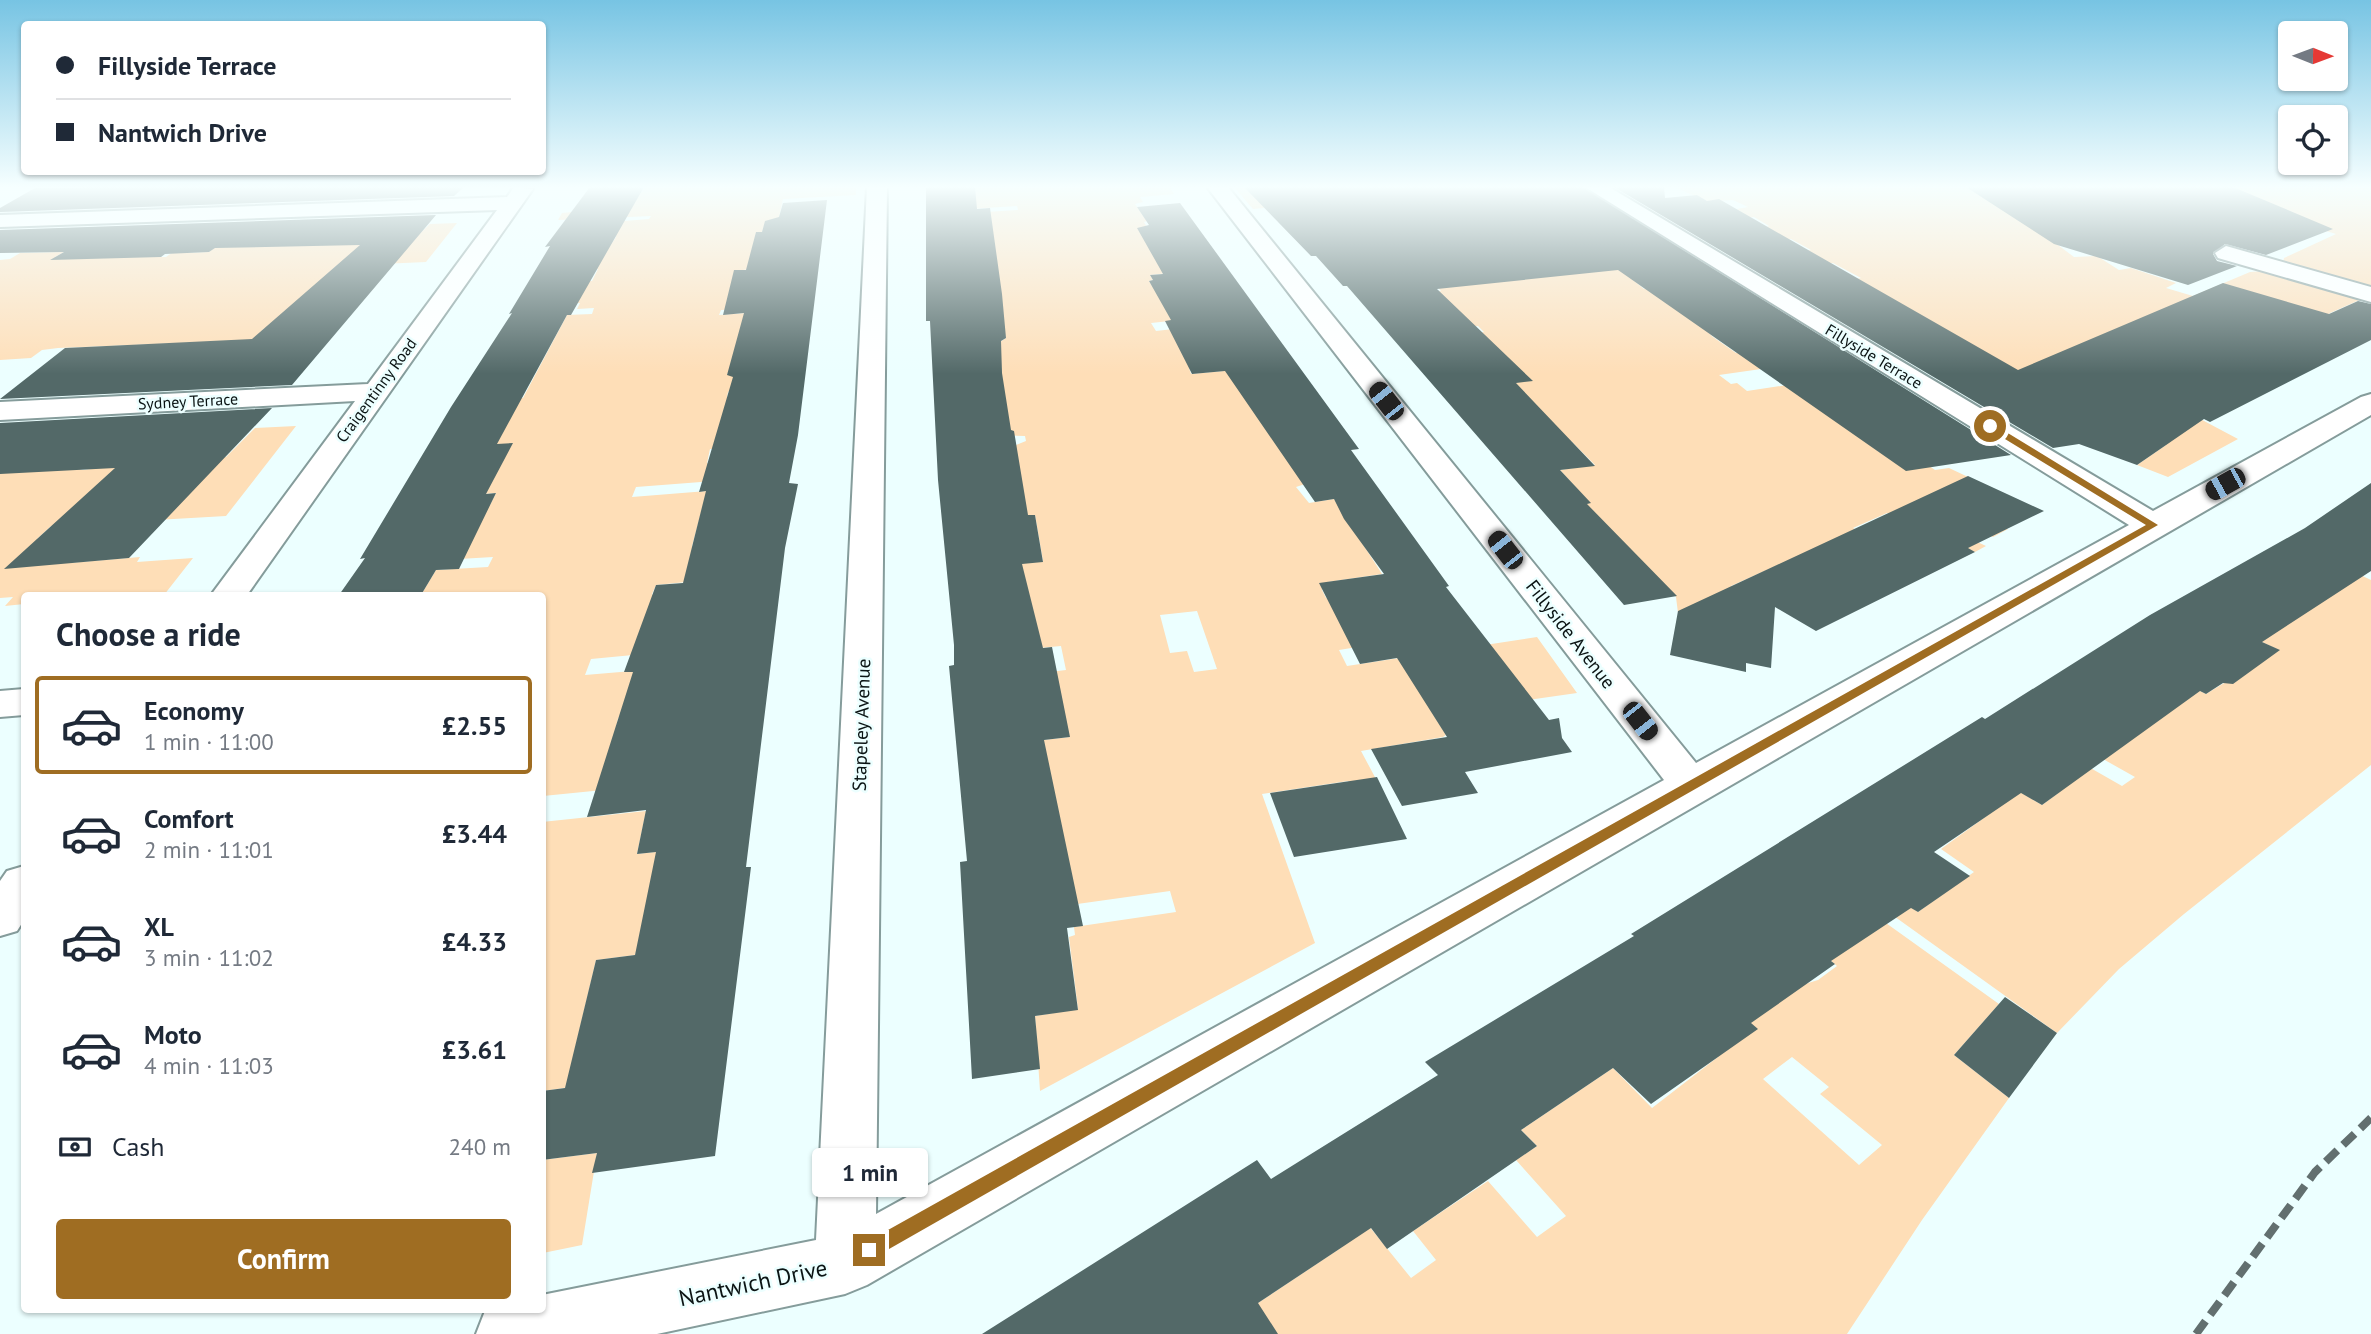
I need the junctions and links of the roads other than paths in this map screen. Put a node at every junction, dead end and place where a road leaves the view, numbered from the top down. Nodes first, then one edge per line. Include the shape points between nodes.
1 (479, 249) edge
2 (875, 249) edge
3 (1266, 249) edge
4 (1698, 249) edge
5 (2226, 253) dead end
6 (2371, 295) edge
7 (375, 392) junction
8 (2371, 403) edge
9 (0, 411) edge
10 (2153, 525) junction
11 (231, 592) edge
12 (21, 702) edge
13 (0, 704) edge
14 (1691, 785) junction
15 (21, 887) edge
16 (0, 918) edge
17 (845, 1264) junction
18 (508, 1334) edge

1 - 7 street, Craigentinny Road
2 - 17 street, Stapeley Avenue
3 - 14 street, Fillyside Avenue
4 - 10 street, Fillyside Terrace
5 - 6 street
7 - 9 street, Sydney Terrace
7 - 11 street, Craigentinny Road
8 - 10 street, Nantwich Drive
10 - 14 street, Nantwich Drive
12 - 13 street
14 - 17 street, Nantwich Drive
15 - 16 street
17 - 18 street, Nantwich Drive

